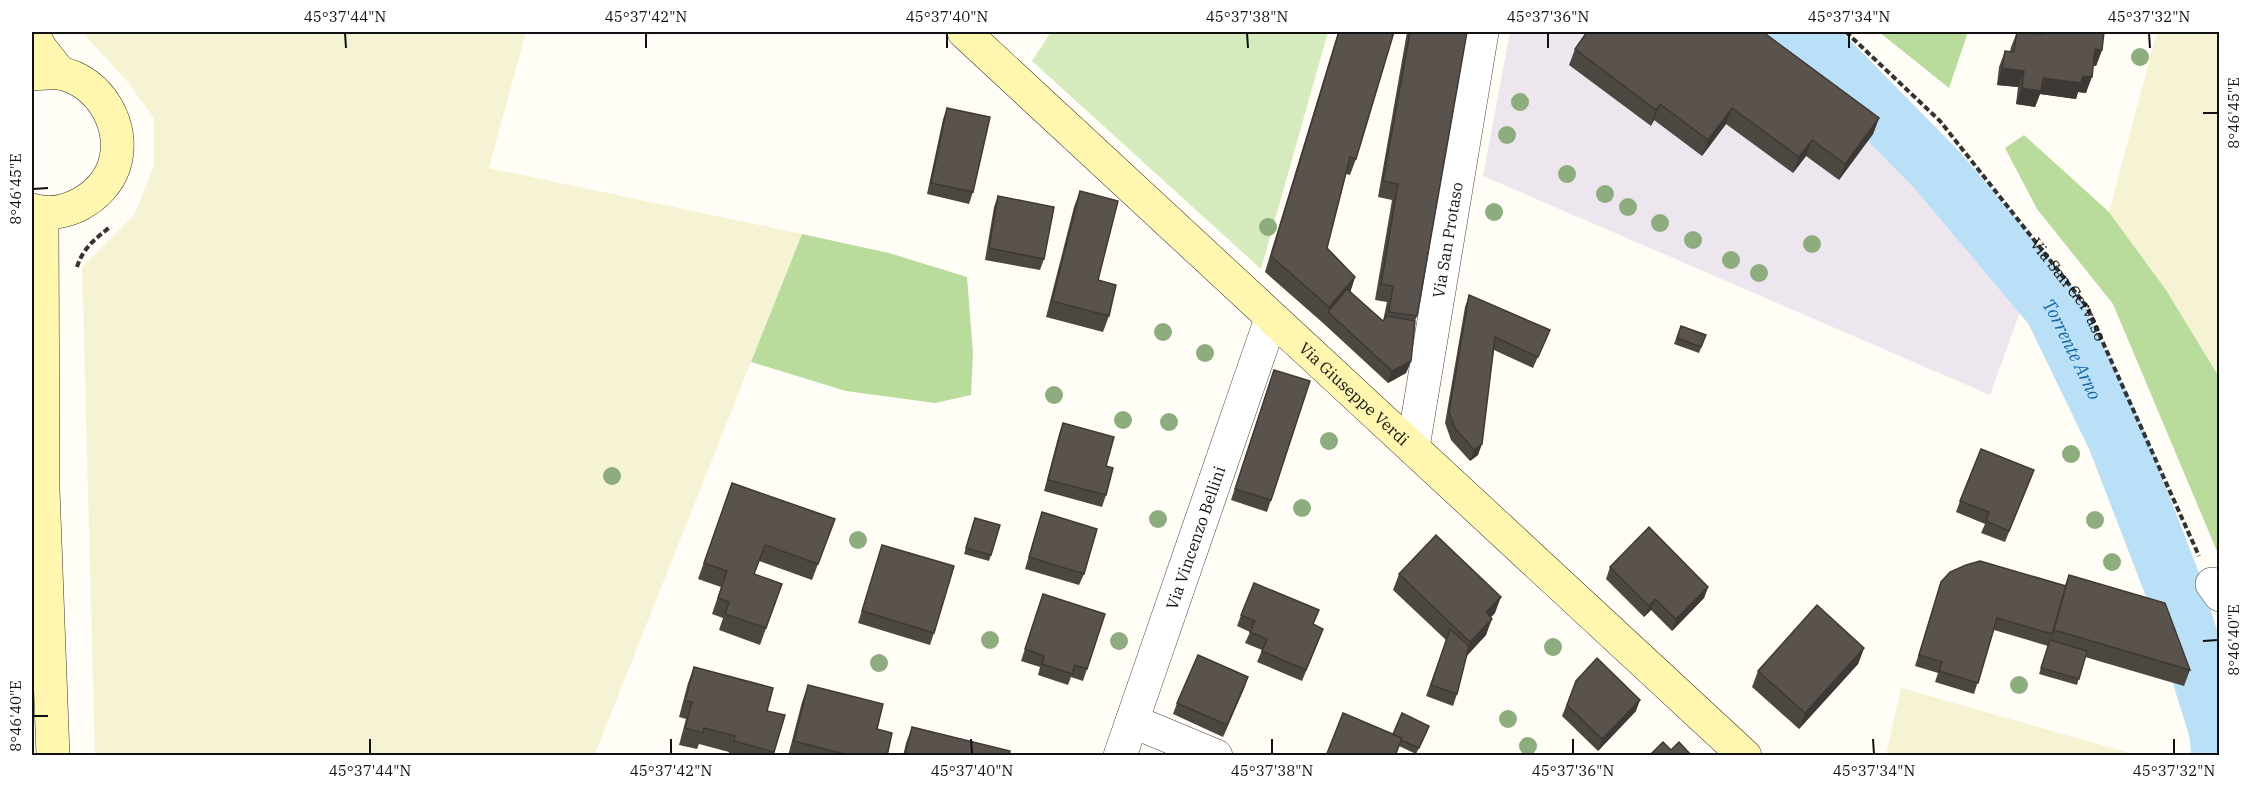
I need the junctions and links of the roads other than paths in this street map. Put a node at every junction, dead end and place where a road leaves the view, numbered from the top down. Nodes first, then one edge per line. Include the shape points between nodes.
1 (964, 32) edge
2 (1482, 32) edge
3 (32, 33) edge
4 (46, 74) edge
5 (37, 211) edge
6 (1271, 319) junction
7 (1413, 447) junction
8 (1132, 721) junction
9 (53, 756) edge
10 (1120, 756) edge
11 (1216, 756) edge
12 (1745, 756) edge

1 - 6 street, Via Giuseppe Verdi
2 - 7 street, Via San Protaso
3 - 4 street via 41,49
4 - 5 street via 88,85 108,107 117,136 114,166 98,192 72,209
5 - 9 street
6 - 7 street, Via Giuseppe Verdi
6 - 8 street, Via Vincenzo Bellini
7 - 12 street, Via Giuseppe Verdi
8 - 10 street, Via Vincenzo Bellini
8 - 11 street

